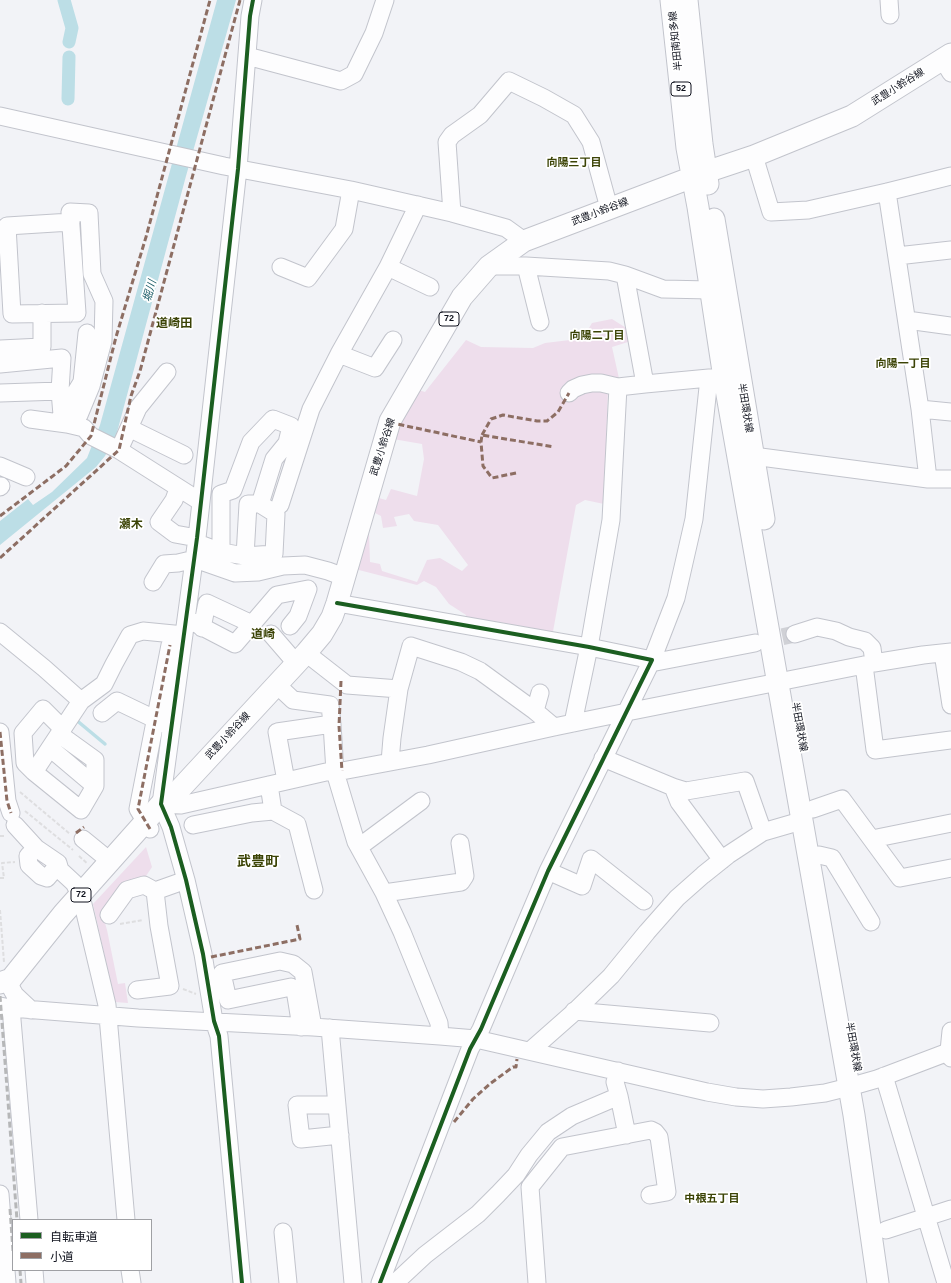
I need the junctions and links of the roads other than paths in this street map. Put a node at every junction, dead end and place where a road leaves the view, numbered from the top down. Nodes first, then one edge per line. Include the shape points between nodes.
1 (253, 0) edge
2 (385, 0) edge
3 (671, 0) edge
4 (687, 0) edge
5 (247, 56) junction
6 (948, 62) edge
7 (0, 116) edge
8 (754, 156) junction
9 (238, 169) junction
10 (699, 174) junction
11 (951, 176) edge
12 (350, 190) junction
13 (887, 192) junction
14 (418, 205) junction
15 (609, 208) junction
16 (452, 213) junction
17 (71, 222) junction
18 (524, 241) junction
19 (951, 250) edge
20 (897, 256) junction
21 (489, 266) junction
22 (526, 266) junction
23 (281, 267) dead end
24 (388, 267) junction
25 (625, 275) junction
26 (430, 286) dead end
27 (710, 290) junction
28 (42, 313) junction
29 (906, 320) junction
30 (540, 322) dead end
31 (951, 326) edge
32 (87, 333) dead end
33 (393, 340) dead end
34 (0, 349) edge
35 (339, 354) junction
36 (0, 364) edge
37 (168, 372) dead end
38 (717, 378) junction
39 (645, 384) junction
40 (618, 387) junction
41 (60, 391) junction
42 (0, 393) edge
43 (569, 393) dead end
44 (920, 409) junction
45 (951, 412) edge
46 (30, 419) dead end
47 (65, 420) junction
48 (129, 428) junction
49 (119, 450) junction
50 (184, 455) dead end
51 (753, 456) junction
52 (0, 466) edge
53 (26, 476) dead end
54 (928, 479) junction
55 (951, 479) edge
56 (178, 489) junction
57 (201, 502) junction
58 (260, 504) junction
59 (280, 505) dead end
60 (196, 547) junction
61 (221, 552) junction
62 (245, 556) junction
63 (344, 577) junction
64 (153, 582) dead end
65 (337, 602) junction
66 (187, 618) junction
67 (252, 624) junction
68 (290, 626) dead end
69 (202, 628) junction
70 (0, 632) edge
71 (271, 634) dead end
72 (795, 634) tunnel mouth
73 (179, 642) junction
74 (755, 643) tunnel mouth
75 (589, 647) junction
76 (947, 652) edge
77 (301, 658) junction
78 (652, 660) junction
79 (869, 664) junction
80 (784, 681) junction
81 (276, 684) junction
82 (399, 689) junction
83 (540, 693) dead end
84 (81, 701) junction
85 (951, 706) edge
86 (535, 710) junction
87 (627, 712) junction
88 (102, 713) dead end
89 (154, 719) junction
90 (572, 723) junction
91 (332, 724) junction
92 (172, 727) junction
93 (554, 727) junction
94 (61, 731) junction
95 (0, 732) edge
96 (951, 740) edge
97 (50, 748) junction
98 (603, 758) junction
99 (390, 762) junction
100 (34, 772) junction
101 (335, 772) junction
102 (278, 783) junction
103 (95, 786) junction
104 (673, 787) junction
105 (421, 801) dead end
106 (161, 804) junction
107 (273, 811) junction
108 (807, 815) junction
109 (951, 822) edge
110 (148, 825) junction
111 (193, 825) dead end
112 (763, 832) junction
113 (75, 838) road end
114 (872, 839) junction
115 (460, 843) dead end
116 (359, 847) junction
117 (820, 855) junction
118 (722, 860) junction
119 (110, 861) junction
120 (951, 868) edge
121 (548, 872) junction
122 (186, 880) junction
123 (314, 890) dead end
124 (155, 891) junction
125 (384, 893) junction
126 (81, 896) junction
127 (644, 901) dead end
128 (109, 915) road end
129 (871, 922) dead end
130 (5, 981) edge
131 (6, 1007) edge
132 (31, 1010) junction
133 (574, 1011) junction
134 (108, 1015) junction
135 (138, 1018) junction
136 (214, 1021) junction
137 (710, 1023) dead end
138 (315, 1027) junction
139 (951, 1031) edge
140 (440, 1036) junction
141 (476, 1039) junction
142 (530, 1051) junction
143 (950, 1053) edge
144 (618, 1070) junction
145 (884, 1076) junction
146 (854, 1086) junction
147 (619, 1096) junction
148 (337, 1105) junction
149 (340, 1135) junction
150 (628, 1135) junction
151 (0, 1194) edge
152 (650, 1195) dead end
153 (951, 1209) edge
154 (926, 1217) junction
155 (30, 1219) edge
156 (126, 1219) edge
157 (886, 1230) junction
158 (283, 1232) dead end
159 (34, 1271) edge
160 (130, 1271) edge
161 (7, 1283) edge
162 (35, 1283) edge
163 (132, 1283) edge
164 (242, 1283) edge
165 (288, 1283) edge
166 (353, 1283) edge
167 (380, 1283) edge
168 (395, 1283) edge
169 (537, 1283) edge
170 (878, 1283) edge
171 (892, 1283) edge
172 (946, 1283) edge

1 - 5 street
2 - 5 street via 374,33 354,74 341,81
3 - 10 main road, 半田南知多線 / 52 via 687,148
4 - 10 main road, 半田南知多線 / 52
5 - 9 street
6 - 8 main road, 武豊小鈴谷線 / 72 via 852,116
7 - 9 street
8 - 10 main road, 武豊小鈴谷線 / 72
8 - 13 street via 771,212 808,210
9 - 12 street
9 - 57 street
10 - 15 main road, 武豊小鈴谷線 / 72
10 - 27 main road, 半田環状線 via 698,207
10 - 51 main road, 半田環状線
11 - 13 street
12 - 14 street
12 - 23 street via 344,229 308,278
13 - 20 street
14 - 16 street
14 - 24 street
15 - 16 street via 591,142 574,115 509,81 480,115 452,135 447,142
15 - 18 main road, 武豊小鈴谷線 / 72
16 - 18 street via 506,228
17 - 28 street via 77,313
17 - 28 street via 7,226 12,314
17 - 47 street via 70,212 89,213 92,274 104,301 103,341 91,386 79,415
18 - 21 main road, 武豊小鈴谷線 / 72
19 - 20 street
20 - 29 street
21 - 22 street
21 - 63 main road, 武豊小鈴谷線 / 72 via 462,297 390,421
22 - 25 street via 610,271
22 - 30 street
24 - 26 street
24 - 35 street
25 - 27 street via 663,289
25 - 39 street
27 - 38 main road, 半田環状線
28 - 34 street via 42,347
29 - 31 street
29 - 44 street
32 - 47 street via 82,382
33 - 35 street via 375,368
35 - 59 street via 311,409
36 - 41 street via 62,358
37 - 48 street via 138,408
38 - 39 street
38 - 78 street via 694,519 676,598
38 - 80 main road, 半田環状線
39 - 40 street
40 - 43 street via 592,383 582,385
40 - 75 street via 611,520
41 - 42 street
41 - 47 street
44 - 45 street
44 - 54 street
46 - 47 street
47 - 49 street via 84,428 90,436
48 - 49 street
48 - 50 street
49 - 56 street
51 - 54 street
51 - 80 main road, 半田環状線
52 - 53 street
54 - 55 street
56 - 57 street
56 - 60 street via 174,500 159,522
57 - 60 street
58 - 61 street via 274,459 287,444 291,426 273,419 251,442 233,490 221,494
58 - 62 street via 248,504
58 - 62 street via 276,514 274,554
60 - 61 street
60 - 63 street via 235,573 305,565
60 - 64 street via 182,562 164,564
60 - 66 street
61 - 62 street
63 - 65 main road, 武豊小鈴谷線 / 72
65 - 75 street
65 - 77 main road, 武豊小鈴谷線 / 72 via 322,634
66 - 69 street
66 - 73 street
67 - 68 street via 277,595 308,589 298,616
67 - 69 street via 235,644
67 - 69 street via 207,603
70 - 84 street
71 - 77 street
72 - 79 street via 817,627 865,641 872,648
73 - 84 street via 143,631 130,635 104,684
73 - 89 street
73 - 92 street
74 - 78 street via 656,662
75 - 78 street
75 - 90 street
76 - 79 street
76 - 85 street
77 - 81 main road, 武豊小鈴谷線 / 72
77 - 82 street via 347,685
78 - 87 street
79 - 80 street
79 - 96 street via 875,750
80 - 87 street
80 - 108 main road, 半田環状線
81 - 91 street via 293,700 330,705
81 - 106 main road, 武豊小鈴谷線 / 72 via 180,788
82 - 86 street via 411,646 461,662
82 - 99 street
83 - 86 street
84 - 94 street
86 - 93 street
87 - 90 street
87 - 98 street
88 - 89 street via 117,701
89 - 92 street
89 - 110 street via 138,809
90 - 93 street
91 - 101 street
91 - 102 street via 277,732
92 - 106 street
93 - 99 street
94 - 97 street
94 - 100 street via 43,709 23,733 25,763
94 - 103 street via 95,760
95 - 126 street via 7,801 36,848 28,856 29,865 47,878 53,871 60,870 74,883
97 - 100 street
97 - 103 street
98 - 104 street
98 - 121 street
99 - 101 street
100 - 103 street via 82,810
101 - 102 street
101 - 116 street
102 - 106 street via 181,805
102 - 107 street
104 - 112 street via 686,791 745,781
104 - 118 street via 679,802
105 - 116 street
106 - 110 main road, 武豊小鈴谷線 / 72
106 - 122 street via 171,827
107 - 111 street
107 - 123 street via 298,824
108 - 112 street
108 - 114 street via 842,799
108 - 117 main road, 半田環状線
108 - 146 main road, 半田環状線
109 - 114 street
110 - 119 main road, 武豊小鈴谷線 / 72
112 - 118 street
113 - 119 street
114 - 120 street via 900,878
115 - 125 street via 465,876 461,882
116 - 125 street
117 - 129 street via 832,858
117 - 146 main road, 半田環状線
118 - 133 street via 676,898 611,976
119 - 126 main road, 武豊小鈴谷線 / 72
121 - 127 street via 582,886 591,859
121 - 141 street
122 - 124 street
122 - 136 street via 203,954
124 - 128 street via 144,885 127,890
124 - 135 street via 158,917 173,983 136,985
125 - 140 street via 439,1023
126 - 130 main road, 武豊小鈴谷線 / 72
126 - 134 street
130 - 132 street
131 - 132 street
131 - 155 street
132 - 134 street
133 - 137 street
133 - 142 street
134 - 135 street
134 - 156 street
135 - 136 street
136 - 138 street
136 - 164 street via 219,1036 225,1157
138 - 138 street via 291,987 228,1000 222,973 280,961 293,964 303,972
138 - 140 street
138 - 148 street
139 - 143 street
140 - 141 street
141 - 142 street
141 - 167 street via 467,1056
142 - 144 street
143 - 145 street
144 - 146 street via 736,1097 763,1099 825,1093
144 - 147 street via 615,1082
145 - 146 street
145 - 154 street
146 - 157 main road, 半田環状線
146 - 170 main road, 半田環状線
147 - 150 street
147 - 168 street via 572,1116 548,1132 516,1175 478,1214 425,1255
148 - 149 street
148 - 149 street via 297,1105 301,1138
149 - 166 street
150 - 152 street via 651,1130 659,1137 667,1192
150 - 169 street via 562,1147 530,1187
151 - 161 street
153 - 154 street
154 - 157 street
154 - 172 street
157 - 171 main road, 半田環状線
158 - 165 street
159 - 162 street
160 - 163 street

